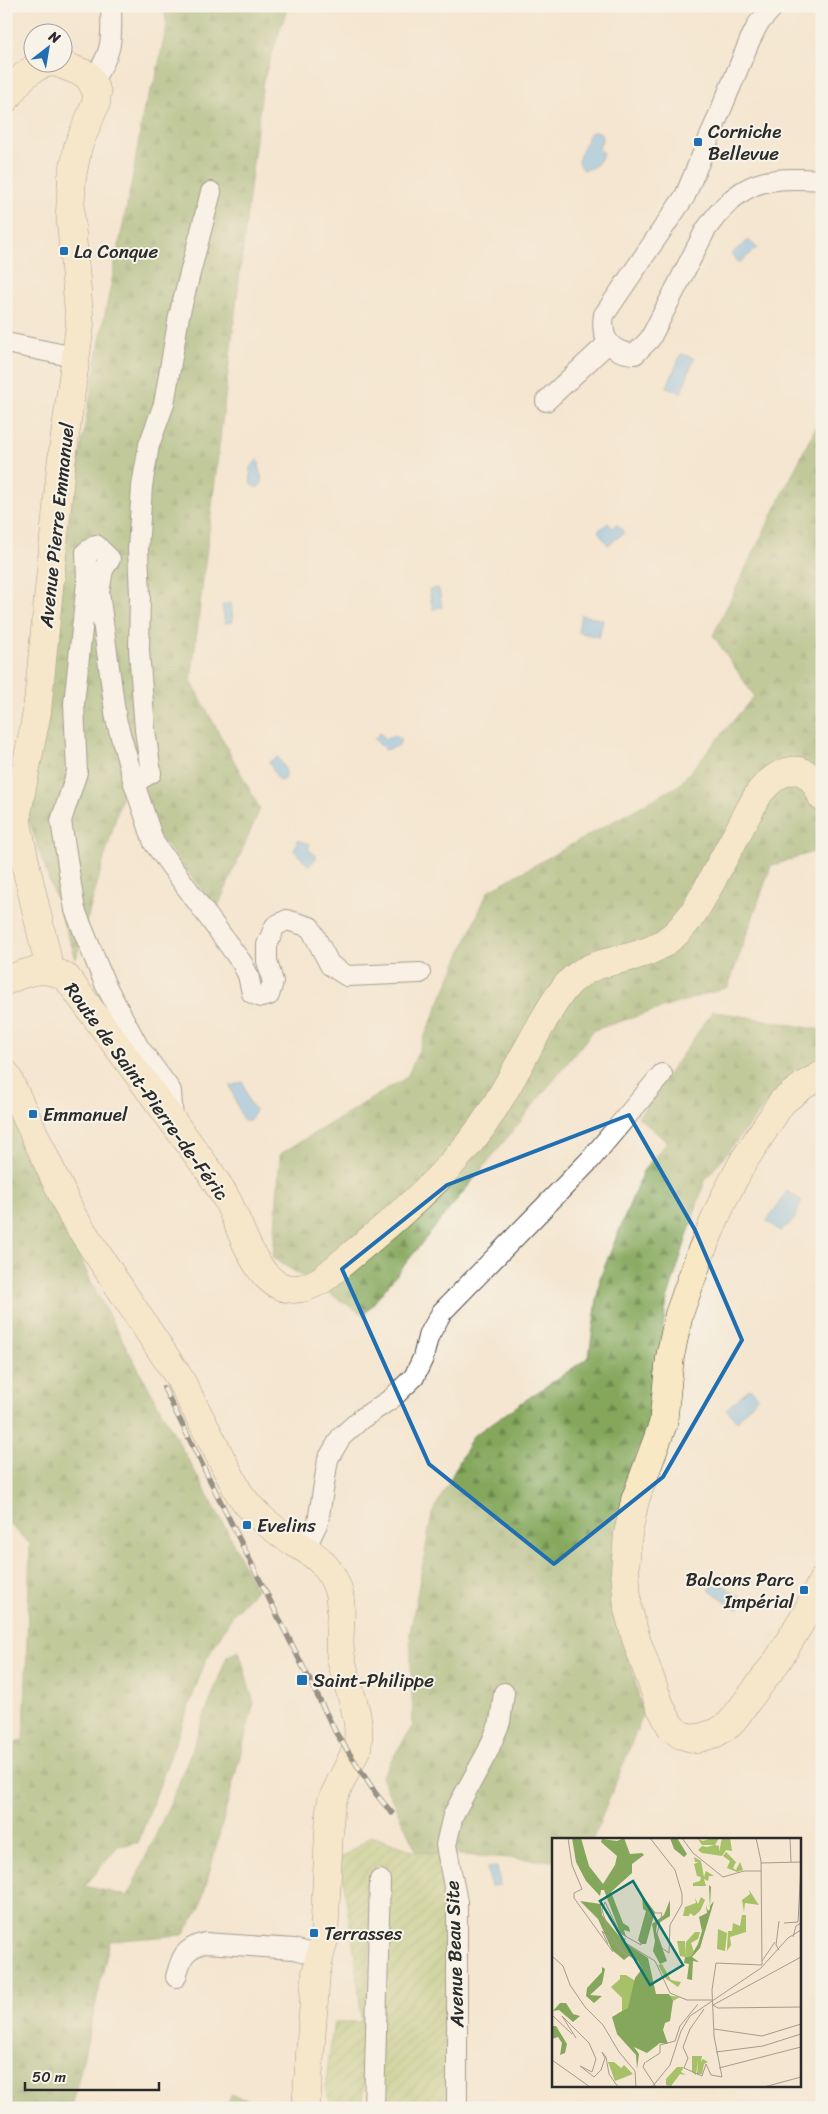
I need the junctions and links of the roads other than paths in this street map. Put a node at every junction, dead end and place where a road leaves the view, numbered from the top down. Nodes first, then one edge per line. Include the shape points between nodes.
1 (111, 6) edge
2 (774, 6) edge
3 (72, 68) edge
4 (29, 72) edge
5 (92, 80) junction
6 (6, 99) edge
7 (822, 180) edge
8 (211, 192) dead end
9 (6, 343) edge
10 (608, 343) junction
11 (75, 357) junction
12 (546, 401) dead end
13 (134, 783) junction
14 (822, 797) edge
15 (50, 970) junction
16 (420, 972) dead end
17 (6, 981) edge
18 (6, 1074) edge
19 (662, 1074) dead end
20 (822, 1075) edge
21 (173, 1124) junction
22 (305, 1550) junction
23 (822, 1581) edge
24 (504, 1693) dead end
25 (380, 1880) dead end
26 (320, 1956) junction
27 (176, 1977) dead end
28 (306, 2108) edge
29 (374, 2108) edge
30 (457, 2108) edge

1 - 5 street via 109,50 104,66
2 - 10 street via 758,24 750,40 685,196 604,315 603,334
3 - 5 street
4 - 6 street
5 - 11 street, Avenue Pierre Emmanuel via 97,93 96,103 78,146 71,203 80,325
7 - 10 street via 772,180 749,186 731,198 705,230 650,339 635,354 625,353
8 - 13 street via 179,316 164,404 149,445 142,486 138,550 139,650 144,730 152,774
9 - 11 street
10 - 12 street
11 - 15 street, Avenue Pierre Emmanuel via 60,466 37,712 17,813
13 - 16 street via 154,843 242,963 252,993 261,997 269,995 273,982 267,961 267,945 275,926 287,920 310,927 330,965 347,976
13 - 21 street via 116,719 99,592 103,570 110,559 96,545 86,552 87,582 74,704 77,772 61,820 75,910 105,984 138,1046 171,1090
14 - 21 street, Route de Saint-Pierre-de-Féric via 813,780 796,770 786,771 767,783 684,926 655,949 592,966 579,974 556,998 496,1104 465,1149 416,1201 311,1287 280,1287 257,1267 226,1198
15 - 17 street, Route de Saint-Pierre-de-Féric via 28,972
15 - 21 street, Route de Saint-Pierre-de-Féric via 67,978 78,990
18 - 22 street via 73,1217 180,1380 239,1493 262,1520
19 - 22 street via 590,1160 442,1312 428,1337 414,1377 342,1438 328,1459 318,1522
20 - 23 street via 782,1102 752,1146 724,1198 679,1314 670,1357 663,1424 635,1500 624,1570 628,1609 636,1639 671,1728 696,1739 716,1733 730,1724 778,1660
22 - 26 street via 322,1562 338,1591 343,1672 360,1726 357,1748 330,1810 324,1938
24 - 30 street, Avenue Beau Site via 500,1722 453,1815 446,1845 457,1902
25 - 29 street
26 - 27 street via 294,1949 205,1943 193,1946 186,1953
26 - 28 street

